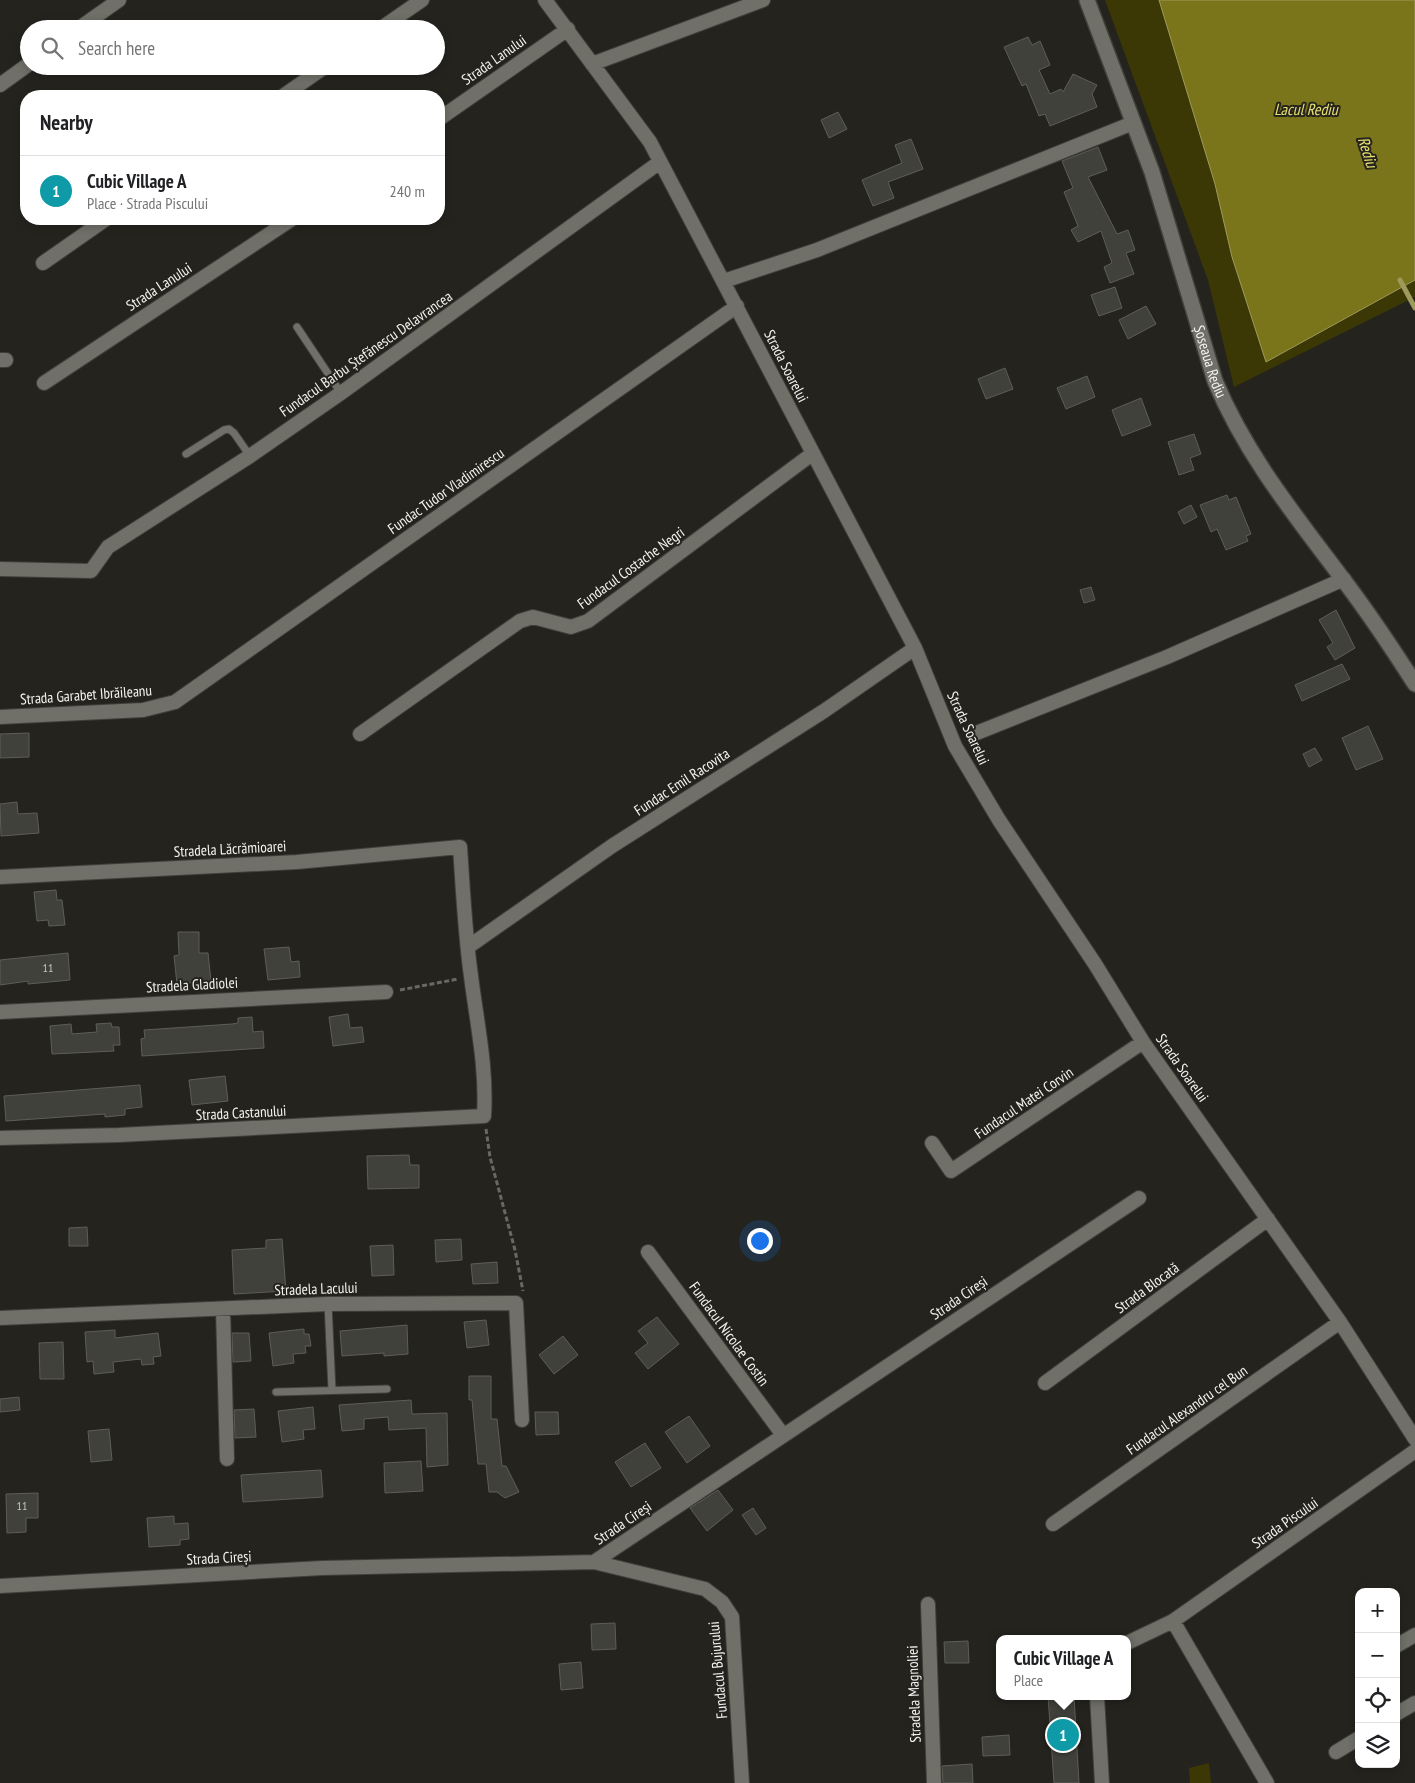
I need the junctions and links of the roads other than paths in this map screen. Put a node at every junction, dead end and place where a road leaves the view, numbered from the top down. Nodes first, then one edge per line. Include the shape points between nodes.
1 (119, 0) edge
2 (422, 0) edge
3 (545, 0) edge
4 (763, 0) edge
5 (1087, 0) edge
6 (91, 20) edge
7 (393, 20) edge
8 (568, 29) junction
9 (592, 64) junction
10 (20, 71) edge
11 (313, 75) edge
12 (0, 85) edge
13 (292, 90) edge
14 (445, 115) edge
15 (1133, 124) junction
16 (660, 162) junction
17 (97, 225) edge
18 (283, 225) edge
19 (43, 262) dead end
20 (724, 281) junction
21 (737, 306) junction
22 (297, 327) dead end
23 (44, 383) dead end
24 (342, 393) junction
25 (186, 454) dead end
26 (812, 454) junction
27 (250, 456) junction
28 (0, 569) edge
29 (1344, 579) junction
30 (915, 648) junction
31 (1415, 684) edge
32 (175, 702) joint
33 (0, 717) edge
34 (360, 734) dead end
35 (974, 734) dead end
36 (0, 877) edge
37 (468, 947) junction
38 (386, 992) road end
39 (0, 1012) edge
40 (1143, 1042) junction
41 (0, 1138) edge
42 (932, 1143) dead end
43 (1139, 1198) dead end
44 (1268, 1219) junction
45 (648, 1252) dead end
46 (328, 1304) junction
47 (223, 1309) junction
48 (0, 1318) edge
49 (1340, 1322) junction
50 (1045, 1383) dead end
51 (387, 1389) dead end
52 (332, 1390) junction
53 (276, 1392) dead end
54 (522, 1420) dead end
55 (783, 1435) junction
56 (1415, 1439) edge
57 (1415, 1451) edge
58 (227, 1459) dead end
59 (1053, 1524) dead end
60 (594, 1562) junction
61 (0, 1586) edge
62 (928, 1604) dead end
63 (1173, 1620) junction
64 (1415, 1635) edge
65 (1131, 1641) edge
66 (1400, 1644) edge
67 (1097, 1700) edge
68 (1415, 1703) edge
69 (1400, 1712) edge
70 (1355, 1740) edge
71 (1336, 1752) dead end
72 (742, 1783) edge
73 (934, 1783) edge
74 (1102, 1783) edge
75 (1267, 1783) edge

1 - 6 street
2 - 7 street
3 - 8 street, Strada Soarelui
4 - 9 street
5 - 15 main road, Șoseaua Rediu
8 - 9 street, Strada Soarelui
8 - 14 street, Strada Lanului
9 - 16 street, Strada Soarelui via 650,142
10 - 12 street
11 - 13 street
15 - 20 street via 817,250
15 - 29 main road, Șoseaua Rediu via 1152,172 1215,381 1229,414 1278,494
16 - 20 street, Strada Soarelui
16 - 24 street, Fundacul Barbu Ștefănescu Delavrancea
17 - 19 street
18 - 23 street, Strada Lanului
20 - 21 street, Strada Soarelui
21 - 26 street, Strada Soarelui
21 - 32 street, Fundac Tudor Vladimirescu
22 - 24 lane
24 - 27 street, Fundacul Barbu Ștefănescu Delavrancea
25 - 27 lane via 229,430
26 - 30 street, Strada Soarelui
26 - 34 street, Fundacul Costache Negri via 588,621 571,627 533,617 520,621
27 - 28 street, Fundacul Barbu Ștefănescu Delavrancea via 108,547 91,571
29 - 31 main road, Șoseaua Rediu
29 - 35 street via 1167,657
30 - 37 street, Fundac Emil Racovita via 824,711 612,846
30 - 40 street, Strada Soarelui via 955,746 999,820
32 - 33 street, Strada Garabet Ibrăileanu via 143,710
36 - 37 street, Stradela Lăcrămioarei via 297,862 460,847
37 - 41 street, Strada Castanului via 482,1043 486,1087 484,1116 119,1136
38 - 39 street, Stradela Gladiolei
40 - 42 street, Fundacul Matei Corvin via 951,1171
40 - 44 street, Strada Soarelui
43 - 55 street, Strada Cireși
44 - 49 street, Strada Soarelui
44 - 50 street, Strada Blocată
45 - 55 street, Fundacul Nicolae Costin
46 - 47 street, Stradela Lacului
46 - 52 lane
46 - 54 street, Stradela Lacului via 516,1303
47 - 48 street, Stradela Lacului
47 - 58 street
49 - 56 street, Strada Soarelui
49 - 59 street, Fundacul Alexandru cel Bun
51 - 52 lane
52 - 53 lane
55 - 60 street, Strada Cireși
57 - 63 street, Strada Piscului
60 - 61 street, Strada Cireși via 322,1568
60 - 72 street, Fundacul Bujurului via 705,1590 722,1602 732,1617
62 - 73 street, Stradela Magnoliei
63 - 65 street, Strada Piscului
63 - 75 street
64 - 66 street
67 - 74 street
68 - 69 street
70 - 71 street

